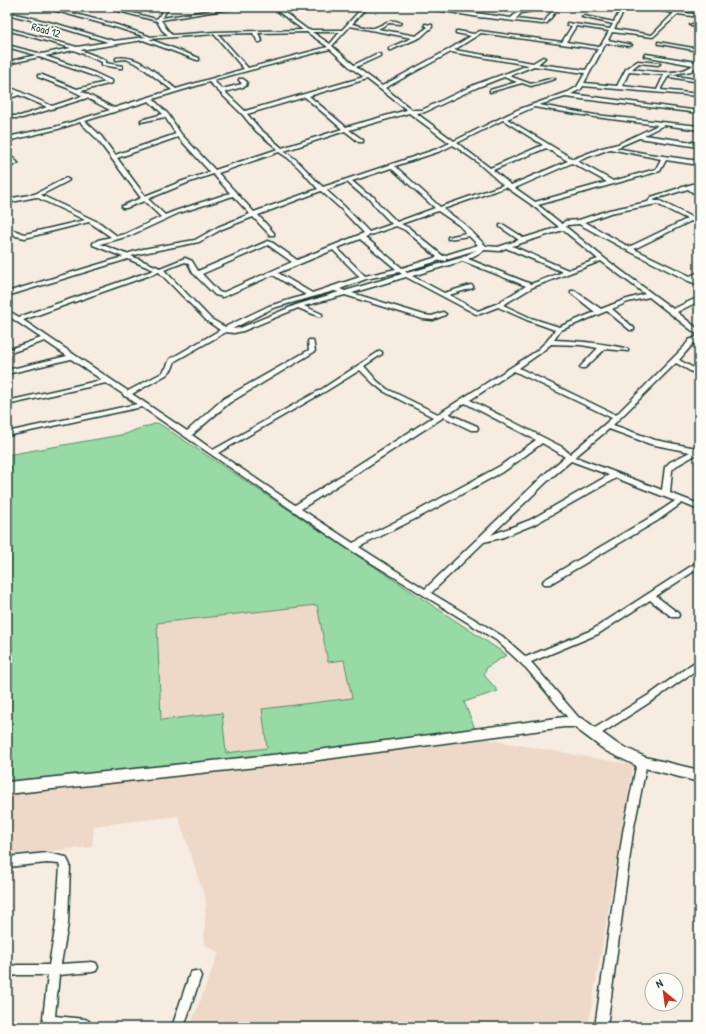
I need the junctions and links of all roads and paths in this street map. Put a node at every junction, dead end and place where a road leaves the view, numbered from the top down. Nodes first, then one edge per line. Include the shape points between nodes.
1 (44, 7) edge
2 (105, 7) edge
3 (167, 7) edge
4 (240, 7) edge
5 (274, 7) edge
6 (365, 7) edge
7 (422, 7) edge
8 (481, 7) edge
9 (493, 7) edge
10 (531, 7) edge
11 (557, 7) edge
12 (624, 7) edge
13 (641, 7) edge
14 (443, 9) edge
15 (678, 12) junction
16 (7, 13) edge
17 (699, 16) edge
18 (584, 17) dead end
19 (159, 20) junction
20 (512, 20) junction
21 (399, 22) dead end
22 (615, 22) junction
23 (349, 24) junction
24 (568, 24) dead end
25 (426, 25) dead end
26 (575, 25) junction
27 (692, 25) dead end
28 (699, 26) edge
29 (7, 29) edge
30 (375, 29) junction
31 (611, 29) junction
32 (307, 31) junction
33 (343, 31) junction
34 (255, 32) junction
35 (458, 32) dead end
36 (215, 33) junction
37 (474, 35) junction
38 (171, 36) junction
39 (416, 37) junction
40 (151, 38) junction
41 (143, 39) junction
42 (260, 41) dead end
43 (604, 41) junction
44 (114, 43) junction
45 (563, 43) junction
46 (660, 43) dead end
47 (630, 45) dead end
48 (7, 46) edge
49 (331, 47) junction
50 (391, 48) dead end
51 (600, 48) junction
52 (78, 49) junction
53 (699, 50) edge
54 (450, 52) junction
55 (378, 55) dead end
56 (646, 55) dead end
57 (42, 56) junction
58 (543, 58) dead end
59 (118, 59) dead end
60 (197, 59) dead end
61 (7, 63) edge
62 (698, 63) edge
63 (658, 64) dead end
64 (534, 65) junction
65 (120, 66) dead end
66 (354, 67) junction
67 (247, 69) junction
68 (628, 70) junction
69 (588, 72) junction
70 (667, 74) junction
71 (40, 76) dead end
72 (505, 76) junction
73 (367, 78) junction
74 (553, 78) dead end
75 (210, 80) junction
76 (241, 80) dead end
77 (699, 81) edge
78 (521, 82) junction
79 (581, 84) junction
80 (7, 87) edge
81 (619, 87) junction
82 (382, 88) junction
83 (174, 90) junction
84 (77, 91) junction
85 (221, 91) junction
86 (492, 91) dead end
87 (659, 91) junction
88 (19, 94) junction
89 (305, 95) junction
90 (564, 95) junction
91 (699, 95) edge
92 (86, 97) junction
93 (7, 98) edge
94 (150, 99) junction
95 (534, 106) junction
96 (50, 108) junction
97 (114, 110) junction
98 (410, 110) junction
99 (699, 112) edge
100 (244, 113) junction
101 (166, 115) junction
102 (7, 117) edge
103 (504, 118) junction
104 (81, 120) junction
105 (143, 122) dead end
106 (663, 124) junction
107 (699, 128) edge
108 (345, 129) junction
109 (179, 135) junction
110 (637, 136) junction
111 (9, 138) edge
112 (361, 141) dead end
113 (454, 143) junction
114 (699, 145) edge
115 (546, 146) junction
116 (610, 148) junction
117 (281, 149) junction
118 (7, 154) edge
119 (114, 157) junction
120 (664, 158) junction
121 (573, 161) junction
122 (699, 163) edge
123 (392, 166) junction
124 (7, 167) edge
125 (490, 170) junction
126 (215, 173) junction
127 (66, 180) dead end
128 (349, 181) junction
129 (611, 182) junction
130 (699, 184) edge
131 (509, 186) junction
132 (689, 187) junction
133 (322, 189) junction
134 (233, 194) junction
135 (37, 195) junction
136 (699, 195) edge
137 (144, 198) junction
138 (7, 201) edge
139 (650, 203) junction
140 (534, 204) junction
141 (124, 207) dead end
142 (439, 209) junction
143 (253, 215) junction
144 (164, 218) junction
145 (691, 219) junction
146 (90, 220) junction
147 (580, 222) junction
148 (396, 224) junction
149 (699, 224) edge
150 (502, 226) dead end
151 (563, 228) junction
152 (13, 232) dead end
153 (272, 234) dead end
154 (368, 234) junction
155 (470, 234) junction
156 (115, 237) junction
157 (361, 237) junction
158 (450, 238) dead end
159 (523, 240) junction
160 (506, 246) junction
161 (483, 247) junction
162 (334, 248) junction
163 (629, 249) junction
164 (127, 258) junction
165 (440, 258) junction
166 (463, 259) junction
167 (602, 259) junction
168 (297, 263) junction
169 (448, 263) junction
170 (160, 270) junction
171 (403, 272) junction
172 (568, 272) junction
173 (197, 273) junction
174 (274, 274) junction
175 (699, 274) edge
176 (364, 278) junction
177 (688, 279) junction
178 (699, 284) edge
179 (471, 286) dead end
180 (530, 286) junction
181 (334, 289) junction
182 (573, 292) dead end
183 (343, 293) junction
184 (7, 294) edge
185 (310, 295) junction
186 (443, 295) junction
187 (649, 295) junction
188 (699, 299) edge
189 (498, 305) junction
190 (298, 306) junction
191 (607, 308) junction
192 (7, 312) edge
193 (600, 312) junction
194 (672, 312) junction
195 (443, 314) dead end
196 (320, 315) dead end
197 (17, 319) junction
198 (7, 321) edge
199 (632, 329) dead end
200 (225, 330) junction
201 (559, 330) junction
202 (699, 334) edge
203 (699, 338) edge
204 (46, 339) junction
205 (311, 341) dead end
206 (549, 342) junction
207 (604, 346) junction
208 (626, 350) dead end
209 (7, 352) edge
210 (380, 353) dead end
211 (71, 357) junction
212 (675, 360) junction
213 (360, 366) junction
214 (582, 367) dead end
215 (514, 368) junction
216 (7, 372) edge
217 (699, 374) edge
218 (106, 380) junction
219 (126, 394) junction
220 (465, 400) junction
221 (7, 404) edge
222 (143, 405) junction
223 (441, 415) junction
224 (617, 418) junction
225 (608, 426) junction
226 (474, 428) dead end
227 (7, 434) edge
228 (187, 435) junction
229 (541, 440) junction
230 (699, 451) edge
231 (213, 452) junction
232 (572, 458) junction
233 (614, 476) junction
234 (666, 493) junction
235 (682, 500) junction
236 (698, 506) edge
237 (296, 509) junction
238 (481, 540) junction
239 (352, 547) junction
240 (699, 564) edge
241 (547, 582) dead end
242 (426, 593) junction
243 (650, 596) junction
244 (676, 615) dead end
245 (525, 660) junction
246 (699, 663) edge
247 (577, 722) junction
248 (593, 734) junction
249 (642, 762) junction
250 (699, 776) edge
251 (7, 788) edge
252 (7, 862) edge
253 (92, 967) dead end
254 (54, 970) junction
255 (7, 972) edge
256 (195, 976) dead end
257 (49, 1024) edge
258 (85, 1025) dead end
259 (178, 1027) edge
260 (601, 1027) edge

1 - 40 street
2 - 19 street
3 - 19 street
4 - 19 street
5 - 32 street
6 - 23 street
7 - 14 street
8 - 9 street
10 - 20 street via 531,10 520,12
11 - 20 street via 544,23
12 - 22 street
13 - 15 street
14 - 20 street
15 - 17 street
15 - 31 street via 654,35
16 - 44 street
18 - 22 street
19 - 38 street
21 - 30 street via 388,22
22 - 31 street
23 - 30 street
23 - 33 street
24 - 26 street
25 - 39 street via 431,26
26 - 31 street
26 - 45 street
27 - 28 street
29 - 52 street, Road 12
30 - 39 street
31 - 43 street
32 - 33 street
32 - 34 street
32 - 49 street
33 - 49 street
34 - 36 street
34 - 42 street
35 - 37 street
36 - 38 street
36 - 67 street
37 - 45 street via 480,32 492,33
37 - 54 street
38 - 40 street
39 - 50 street
40 - 41 street
41 - 44 street
41 - 60 street
43 - 47 street
43 - 51 street
44 - 52 street
45 - 51 street
46 - 53 street
48 - 57 street
49 - 66 street
49 - 67 street
51 - 69 street
52 - 57 street
52 - 65 street, Road 12 via 104,61 104,64
54 - 64 street
54 - 82 street
55 - 66 street
56 - 62 street
57 - 61 street
57 - 84 street via 110,82
58 - 64 street
59 - 83 street via 127,58 141,64
62 - 70 street via 690,70
63 - 68 street via 638,62
64 - 69 street
64 - 72 street
66 - 73 street
67 - 75 street
68 - 70 street
68 - 81 street
69 - 79 street
70 - 77 street
70 - 87 street
71 - 84 street
72 - 78 street
72 - 98 street via 476,86 423,111
73 - 82 street
73 - 89 street
74 - 78 street via 531,85
75 - 83 street
75 - 85 street
76 - 85 street via 244,85
78 - 86 street
79 - 81 street
79 - 90 street via 576,90
80 - 88 street
81 - 87 street
82 - 98 street
83 - 94 street
84 - 92 street
85 - 100 street
87 - 91 street
88 - 93 street
88 - 96 street
89 - 100 street
89 - 108 street
90 - 95 street
90 - 99 street
92 - 96 street
92 - 97 street
94 - 97 street
94 - 101 street
95 - 103 street
95 - 106 street
96 - 102 street via 17,118
97 - 104 street
98 - 108 street
98 - 113 street
100 - 117 street via 258,130
101 - 105 street
101 - 109 street
103 - 113 street
103 - 115 street
104 - 111 street
104 - 119 street via 93,130
106 - 107 street
106 - 110 street
108 - 112 street
108 - 117 street
109 - 119 street
109 - 126 street
110 - 114 street
110 - 116 street
113 - 123 street
113 - 125 street
115 - 121 street
115 - 125 street
116 - 120 street
116 - 121 street
117 - 126 street
117 - 133 street via 281,152 291,158
118 - 124 street via 15,163
119 - 137 street
120 - 122 street
120 - 129 street via 658,170
121 - 129 street
121 - 131 street
123 - 128 street
123 - 142 street
125 - 131 street
126 - 134 street
126 - 137 street
127 - 135 street
128 - 133 street
128 - 148 street via 372,198
129 - 140 street
130 - 132 street
131 - 140 street
131 - 142 street
132 - 136 street
132 - 139 street via 657,196
133 - 143 street
133 - 154 street
134 - 143 street
134 - 144 street
135 - 138 street
135 - 146 street
137 - 141 street
137 - 144 street
139 - 145 street via 662,203
139 - 147 street via 609,212
140 - 151 street
142 - 148 street
142 - 155 street
143 - 153 street
143 - 164 street via 220,228 197,241 142,251
144 - 156 street via 132,233
145 - 149 street
145 - 163 street
146 - 152 street via 24,236
146 - 156 street
147 - 151 street via 565,223
147 - 163 street
148 - 154 street
148 - 165 street via 407,229
150 - 159 street
151 - 159 street
151 - 167 street
154 - 157 street
155 - 158 street
155 - 161 street
156 - 164 street via 95,244
157 - 162 street
157 - 171 street
159 - 160 street
160 - 161 street
160 - 172 street
161 - 165 street
161 - 166 street
162 - 168 street
162 - 176 street
163 - 177 street
164 - 170 street
164 - 184 street
165 - 169 street
165 - 171 street
166 - 169 street
166 - 180 street
167 - 172 street
167 - 187 street
168 - 173 street via 268,243
168 - 174 street
169 - 171 street
170 - 173 street via 187,260
170 - 197 street
170 - 200 street via 209,320
171 - 176 street
171 - 183 street
171 - 186 street
172 - 180 street
173 - 174 street via 217,294 223,295
174 - 185 street
175 - 177 street
176 - 181 street
177 - 178 street
179 - 186 street
180 - 189 street
181 - 183 street
181 - 185 street
182 - 193 street
183 - 190 street
183 - 195 street via 423,317 433,318
185 - 200 street via 271,307
186 - 189 street via 478,313
187 - 191 street
187 - 194 street
188 - 194 street
189 - 201 street
190 - 196 street
190 - 200 street via 240,330
191 - 193 street
191 - 199 street
192 - 197 street
193 - 201 street
194 - 202 street
197 - 198 street
197 - 204 street
200 - 219 street via 172,360 164,374
201 - 206 street
203 - 212 street via 691,341
204 - 209 street
204 - 211 street
205 - 228 street via 312,350 309,353 226,401
206 - 207 street
206 - 215 street
207 - 208 street
207 - 214 street
210 - 213 street
211 - 216 street
211 - 218 street
212 - 217 street
212 - 224 street
213 - 223 street via 375,382 392,394
213 - 231 street via 324,390
215 - 220 street
215 - 224 street
218 - 219 street
218 - 221 street
219 - 222 street
220 - 223 street
220 - 229 street
222 - 227 street
222 - 228 street
223 - 226 street
223 - 237 street
224 - 225 street
225 - 230 street via 653,442
225 - 232 street
228 - 231 street
229 - 232 street
229 - 239 street via 503,468
230 - 234 street via 668,469
231 - 237 street
232 - 233 street
232 - 238 street via 549,475
233 - 234 street
233 - 238 street via 517,529 498,537
234 - 235 street
235 - 236 street
235 - 241 street
237 - 239 street
238 - 242 street
239 - 242 street
240 - 243 street
242 - 245 street via 514,648
243 - 244 street
243 - 245 street via 595,632
245 - 247 street
246 - 248 street via 655,695
247 - 248 street
247 - 251 street via 311,756
248 - 249 street via 611,747
249 - 250 street
249 - 260 street via 628,832
252 - 254 street via 47,858 62,860 65,865 62,924
253 - 254 street
254 - 255 street
254 - 257 street
256 - 259 street
257 - 258 street

